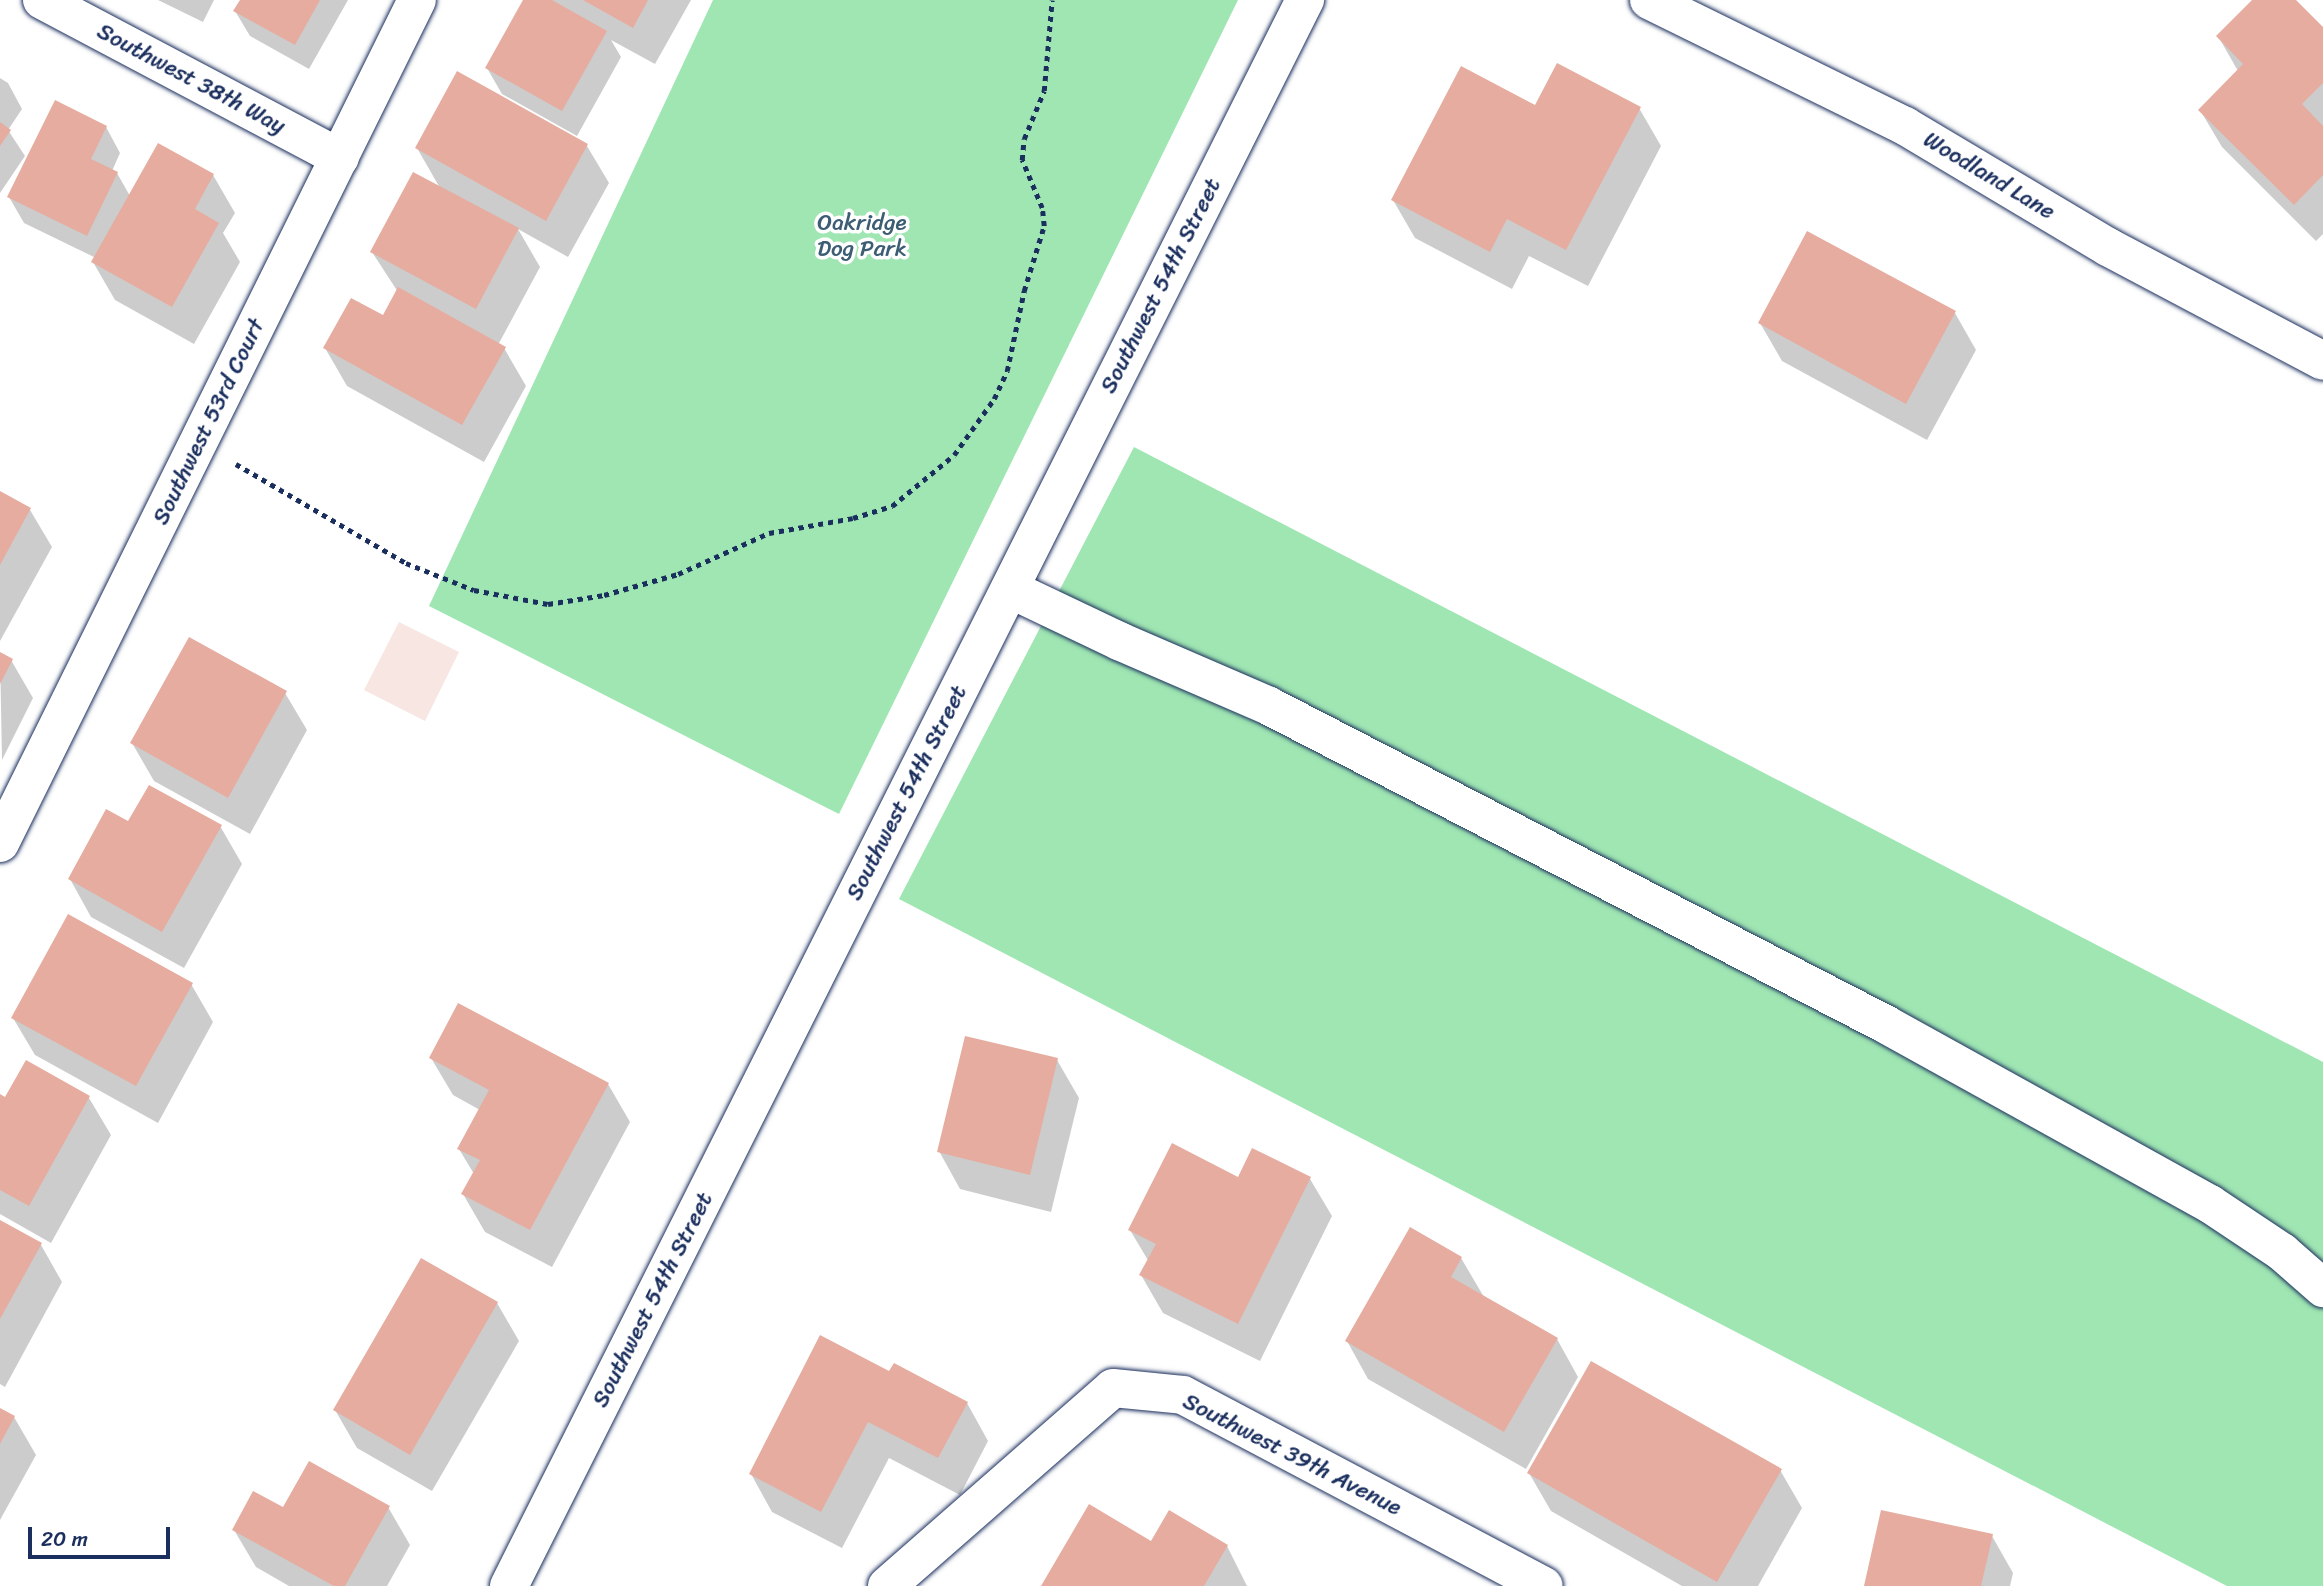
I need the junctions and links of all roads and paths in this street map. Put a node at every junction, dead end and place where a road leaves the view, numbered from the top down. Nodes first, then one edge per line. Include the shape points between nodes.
1 (42, 0) edge
2 (417, 0) edge
3 (1052, 0) edge
4 (1305, 0) edge
5 (1649, 0) edge
6 (340, 158) junction
7 (2323, 361) edge
8 (199, 442) junction
9 (1010, 589) junction
10 (0, 843) edge
11 (2323, 1288) edge
12 (509, 1586) edge
13 (887, 1586) edge
14 (1544, 1586) edge

1 - 6 street, Southwest 38th Way
2 - 6 street, Southwest 53rd Court
3 - 8 path via 1044,91 1024,139 1022,160 1042,208 1044,226 1007,371 995,399 954,455 892,506 769,533 678,574 604,595 548,604 474,590 407,563
4 - 9 street, Southwest 54th Street
5 - 7 street, Woodland Lane via 1905,126 2108,247
6 - 8 street, Southwest 53rd Court
8 - 10 street, Southwest 53rd Court
9 - 11 street via 1269,706 1887,1025 2210,1204 2282,1252
9 - 12 street, Southwest 54th Street
13 - 14 street, Southwest 39th Avenue via 1113,1388 1183,1395

